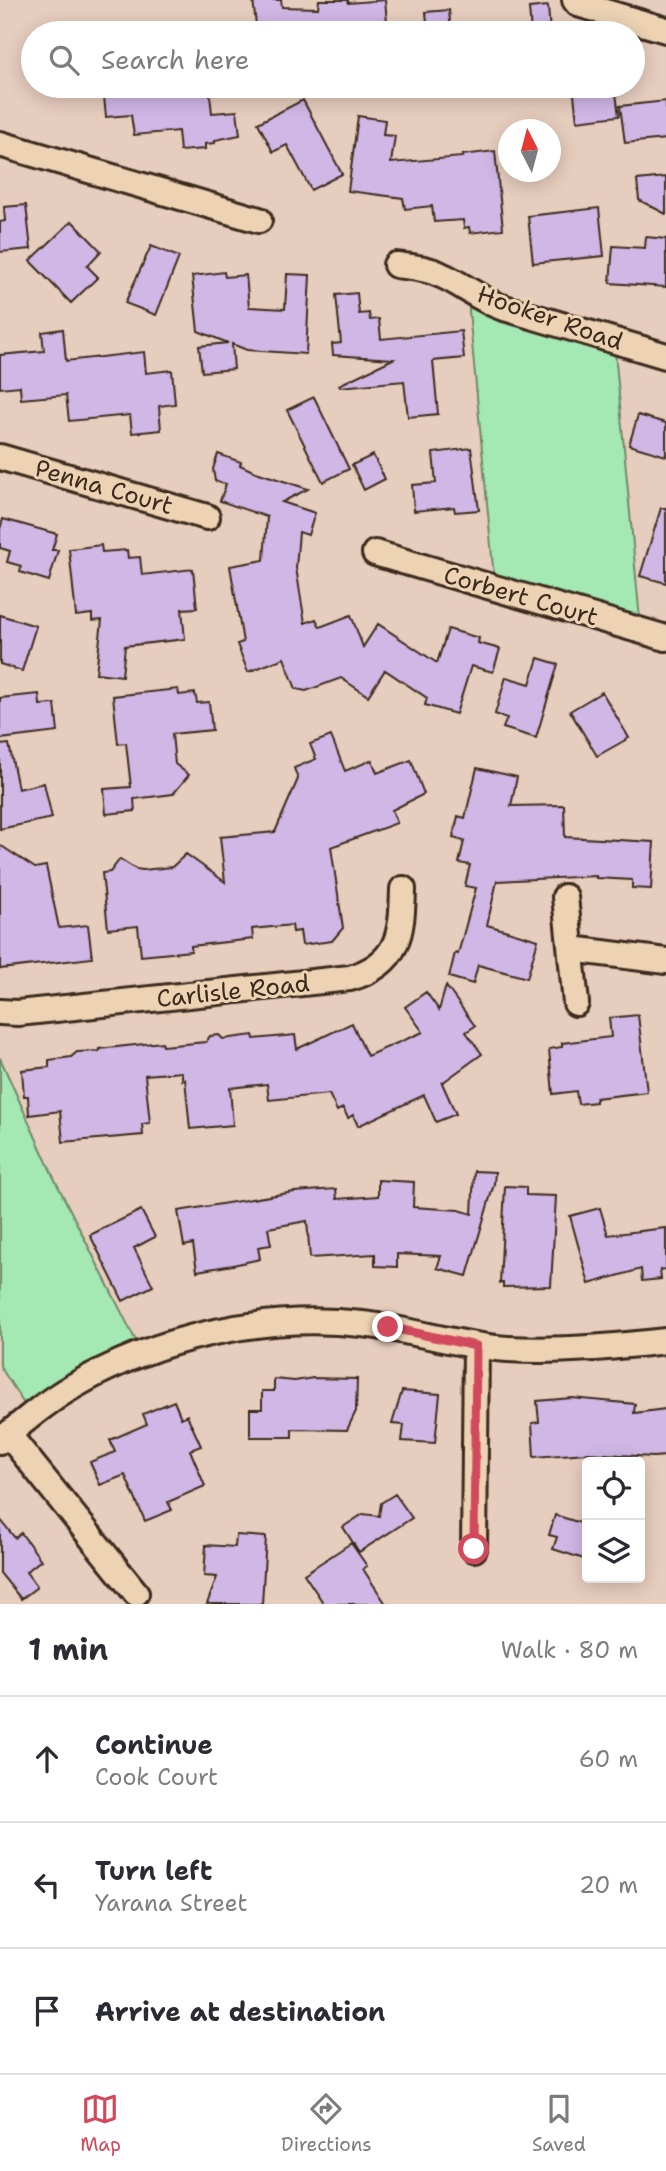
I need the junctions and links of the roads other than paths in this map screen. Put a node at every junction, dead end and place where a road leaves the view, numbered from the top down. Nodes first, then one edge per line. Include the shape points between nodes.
1 (575, 0) edge
2 (635, 21) edge
3 (645, 24) edge
4 (666, 30) edge
5 (0, 144) edge
6 (259, 220) dead end
7 (396, 265) dead end
8 (666, 356) edge
9 (0, 457) edge
10 (207, 517) dead end
11 (375, 553) dead end
12 (666, 638) edge
13 (403, 889) dead end
14 (565, 897) dead end
15 (571, 949) junction
16 (666, 961) edge
17 (576, 1003) dead end
18 (0, 1012) edge
19 (666, 1341) edge
20 (476, 1346) junction
21 (4, 1438) edge
22 (474, 1549) dead end
23 (136, 1593) dead end

1 - 2 street
3 - 4 street
5 - 6 street
7 - 8 street, Hooker Road via 442,275 501,307
9 - 10 street, Penna Court
11 - 12 street, Corbert Court
13 - 18 street, Carlisle Road via 397,942 383,962 363,975
14 - 15 street
15 - 16 street
15 - 17 street
19 - 20 street via 572,1349
20 - 21 street via 360,1324 300,1322 241,1328 181,1341 115,1365 71,1387
20 - 22 street
21 - 23 street

